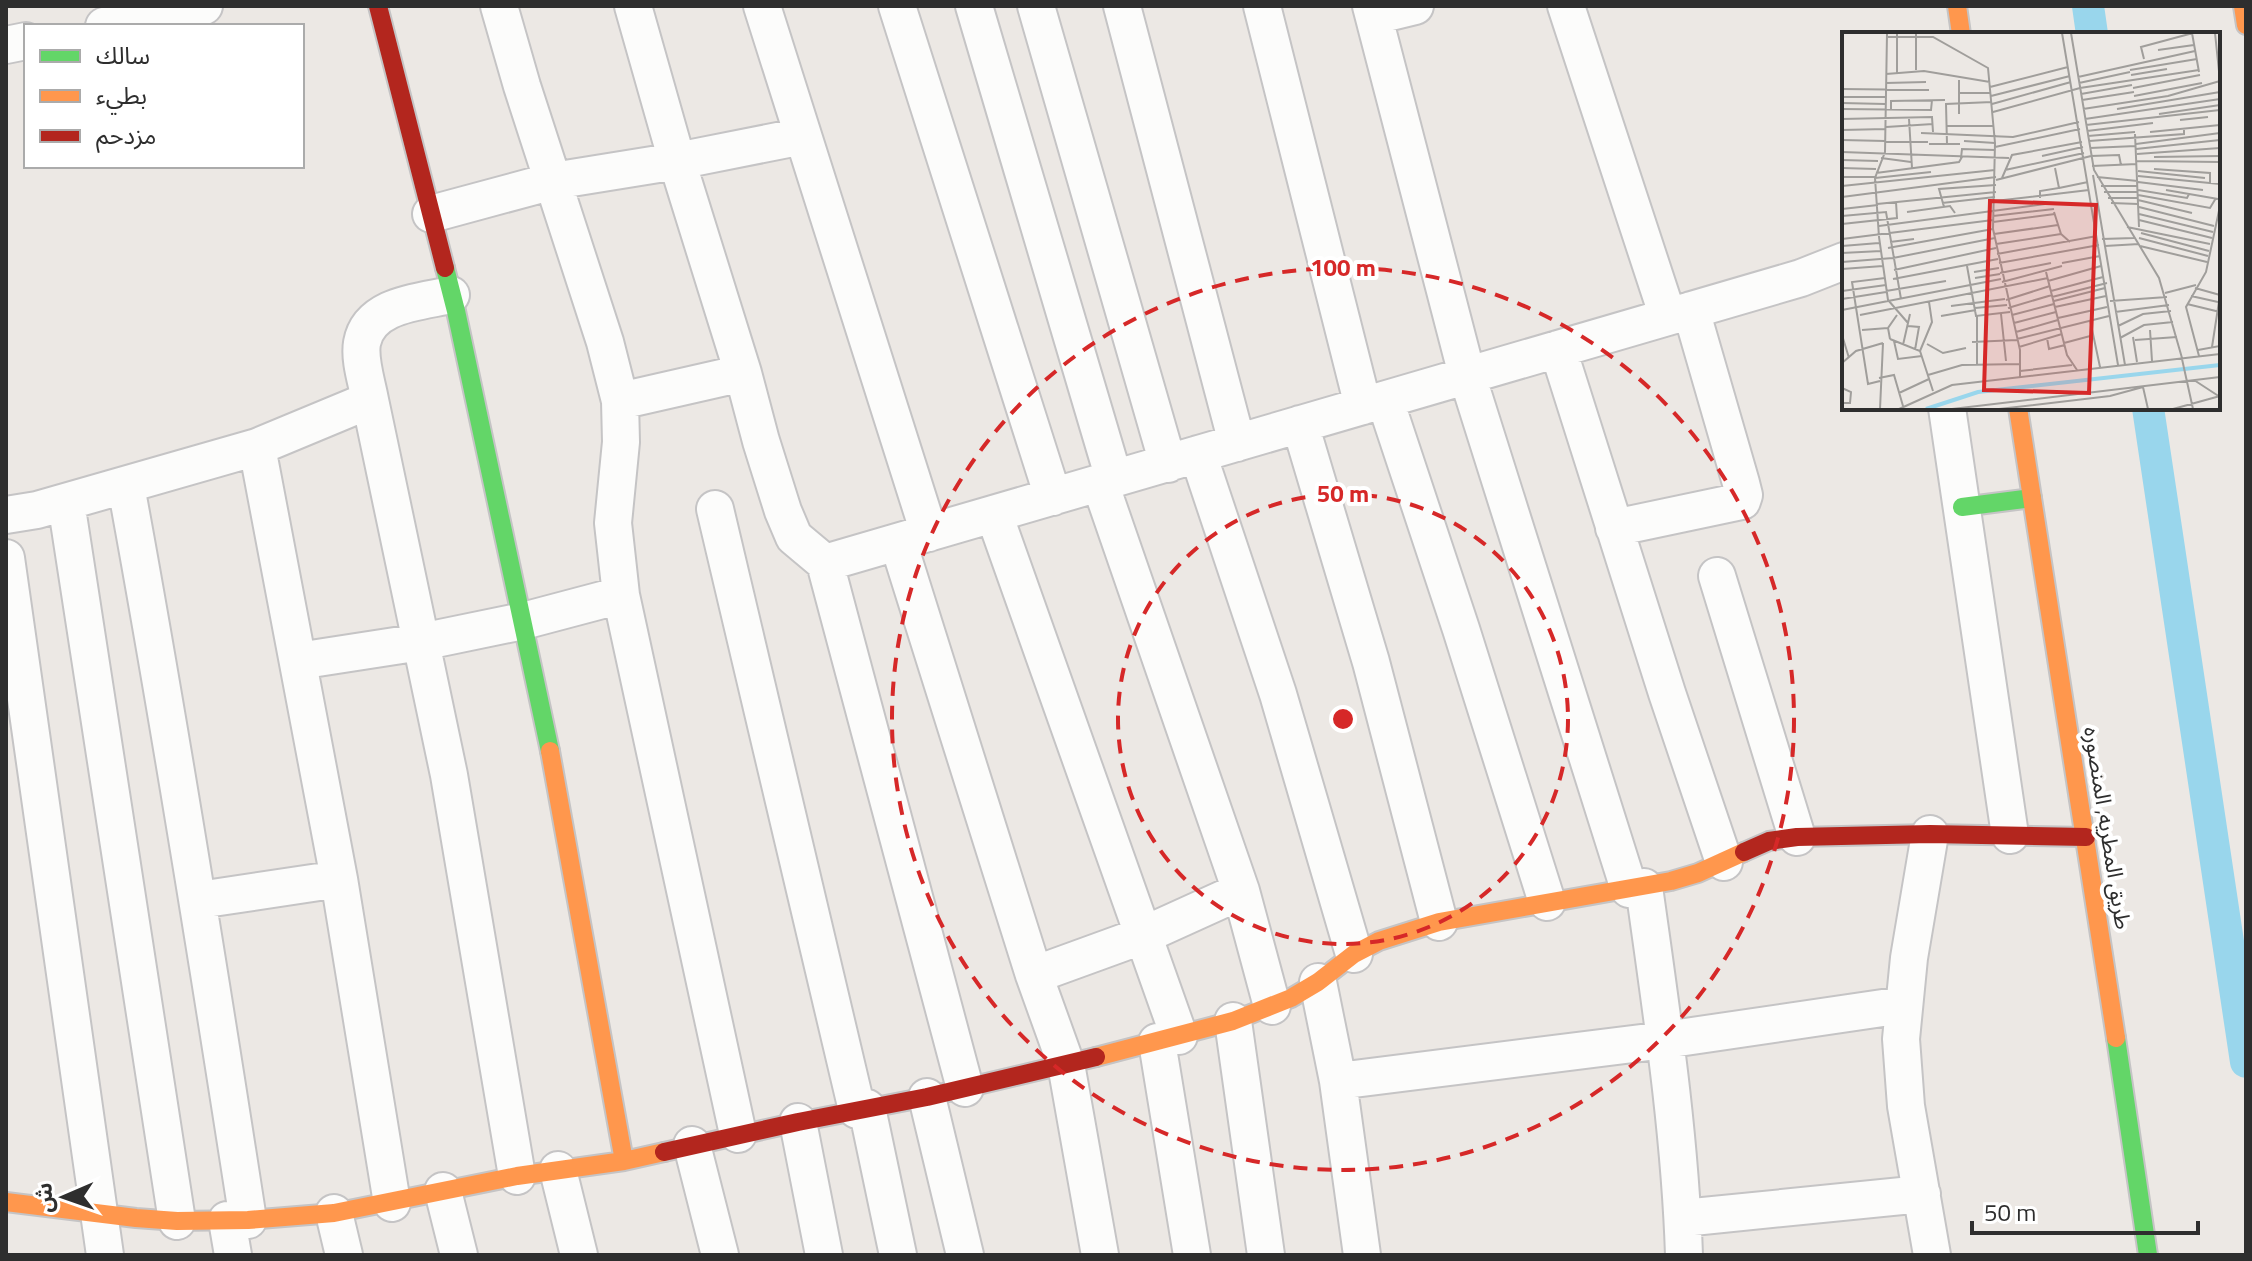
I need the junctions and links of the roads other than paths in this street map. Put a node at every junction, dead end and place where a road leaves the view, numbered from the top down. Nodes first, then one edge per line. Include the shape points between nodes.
1 (204, 6) edge
2 (378, 6) edge
3 (499, 6) edge
4 (633, 6) edge
5 (762, 6) edge
6 (897, 6) edge
7 (974, 6) edge
8 (1036, 6) edge
9 (1122, 6) edge
10 (1262, 6) edge
11 (1415, 6) edge
12 (1566, 6) edge
13 (1957, 6) edge
14 (2243, 6) edge
15 (1372, 11) edge
16 (114, 24) edge
17 (2246, 25) edge
18 (1961, 32) edge
19 (803, 136) junction
20 (677, 161) junction
21 (553, 181) junction
22 (431, 214) junction
23 (1842, 262) edge
24 (451, 295) junction
25 (1679, 314) junction
26 (1558, 349) junction
27 (743, 373) junction
28 (1467, 375) junction
29 (370, 400) junction
30 (620, 401) junction
31 (1374, 403) junction
32 (1947, 410) edge
33 (2018, 410) edge
34 (1300, 424) junction
35 (1237, 443) junction
36 (257, 447) junction
37 (1183, 459) junction
38 (1107, 481) junction
39 (126, 486) junction
40 (1053, 497) junction
41 (2032, 498) junction
42 (66, 502) junction
43 (1962, 507) junction
44 (715, 509) dead end
45 (994, 514) junction
46 (6, 515) edge
47 (1614, 528) junction
48 (913, 538) junction
49 (6, 558) edge
50 (825, 563) junction
51 (1717, 576) dead end
52 (621, 595) junction
53 (523, 621) junction
54 (421, 642) junction
55 (298, 661) junction
56 (1930, 834) junction
57 (2010, 835) junction
58 (1797, 837) junction
59 (2086, 837) junction
60 (1724, 862) junction
61 (339, 879) junction
62 (1636, 888) junction
63 (1241, 891) junction
64 (199, 900) junction
65 (1547, 902) junction
66 (1439, 922) junction
67 (1144, 935) junction
68 (1354, 954) junction
69 (1034, 975) junction
70 (1318, 982) junction
71 (1903, 1005) junction
72 (1272, 1006) junction
73 (1233, 1021) junction
74 (1168, 1039) junction
75 (1665, 1040) junction
76 (1066, 1064) junction
77 (1338, 1081) junction
78 (965, 1088) junction
79 (927, 1097) junction
80 (862, 1109) junction
81 (798, 1122) junction
82 (738, 1134) junction
83 (692, 1145) junction
84 (624, 1161) junction
85 (558, 1170) junction
86 (517, 1176) junction
87 (443, 1191) junction
88 (1922, 1194) junction
89 (6, 1202) edge
90 (392, 1203) junction
91 (334, 1213) junction
92 (100, 1215) junction
93 (1683, 1218) junction
94 (238, 1220) junction
95 (177, 1221) junction
96 (105, 1255) edge
97 (233, 1255) edge
98 (344, 1255) edge
99 (459, 1255) edge
100 (579, 1255) edge
101 (720, 1255) edge
102 (824, 1255) edge
103 (898, 1255) edge
104 (965, 1255) edge
105 (1100, 1255) edge
106 (1192, 1255) edge
107 (1266, 1255) edge
108 (1362, 1255) edge
109 (1684, 1255) edge
110 (1932, 1255) edge
111 (2148, 1255) edge

1 - 16 street
2 - 22 street
3 - 21 street
4 - 20 street
5 - 19 street
6 - 40 street
7 - 38 street
8 - 37 street
9 - 35 street
10 - 31 street
11 - 15 street
12 - 25 street
13 - 18 street
14 - 17 street
15 - 28 street
19 - 20 street
19 - 48 street
20 - 21 street
20 - 27 street
21 - 22 street
21 - 30 street
22 - 24 street
23 - 25 street
24 - 29 street via 389,310 370,324 361,344
24 - 53 street
25 - 26 street
25 - 47 street via 1744,495 1742,501
26 - 28 street
26 - 47 street
27 - 30 street
27 - 50 street via 794,537
28 - 31 street
28 - 62 street
29 - 36 street
29 - 54 street
30 - 52 street via 613,523
31 - 34 street
31 - 65 street via 1461,629
32 - 43 street
33 - 41 street, طريق المطريه, المنصوره
34 - 35 street
34 - 66 street via 1371,662
35 - 37 street
36 - 39 street
36 - 55 street
37 - 38 street
37 - 68 street via 1278,694
38 - 40 street
38 - 63 street
39 - 42 street
39 - 64 street
40 - 45 street
41 - 43 street
41 - 59 street, طريق المطريه, المنصوره
42 - 46 street
42 - 95 street
43 - 57 street
44 - 80 street
45 - 48 street
45 - 67 street
47 - 60 street
48 - 50 street
48 - 69 street
49 - 92 street
50 - 78 street
51 - 58 street
52 - 53 street
52 - 82 street
53 - 54 street
53 - 84 street
54 - 55 street
54 - 86 street via 449,775
55 - 61 street
56 - 57 street
56 - 58 street
56 - 71 street
57 - 59 street
58 - 60 street via 1769,841
59 - 111 street, طريق المطريه, المنصوره
60 - 62 street
61 - 64 street
61 - 90 street
62 - 65 street
62 - 75 street
63 - 67 street
63 - 72 street
64 - 94 street
65 - 66 street
66 - 68 street
67 - 69 street
67 - 74 street
68 - 70 street
69 - 76 street
70 - 72 street
70 - 77 street
71 - 75 street
71 - 88 street via 1902,1073
72 - 73 street
73 - 74 street
73 - 107 street
74 - 76 street
74 - 106 street
75 - 77 street
75 - 93 street
76 - 78 street
76 - 105 street
77 - 108 street
78 - 79 street
79 - 80 street
79 - 104 street
80 - 81 street
80 - 103 street
81 - 82 street
81 - 102 street
82 - 83 street
83 - 84 street
83 - 101 street
84 - 85 street
85 - 86 street
85 - 100 street
86 - 87 street
87 - 90 street
87 - 99 street
88 - 93 street
88 - 110 street
89 - 92 street
90 - 91 street
91 - 94 street
91 - 98 street
92 - 95 street
92 - 96 street
93 - 109 street
94 - 95 street
94 - 97 street

